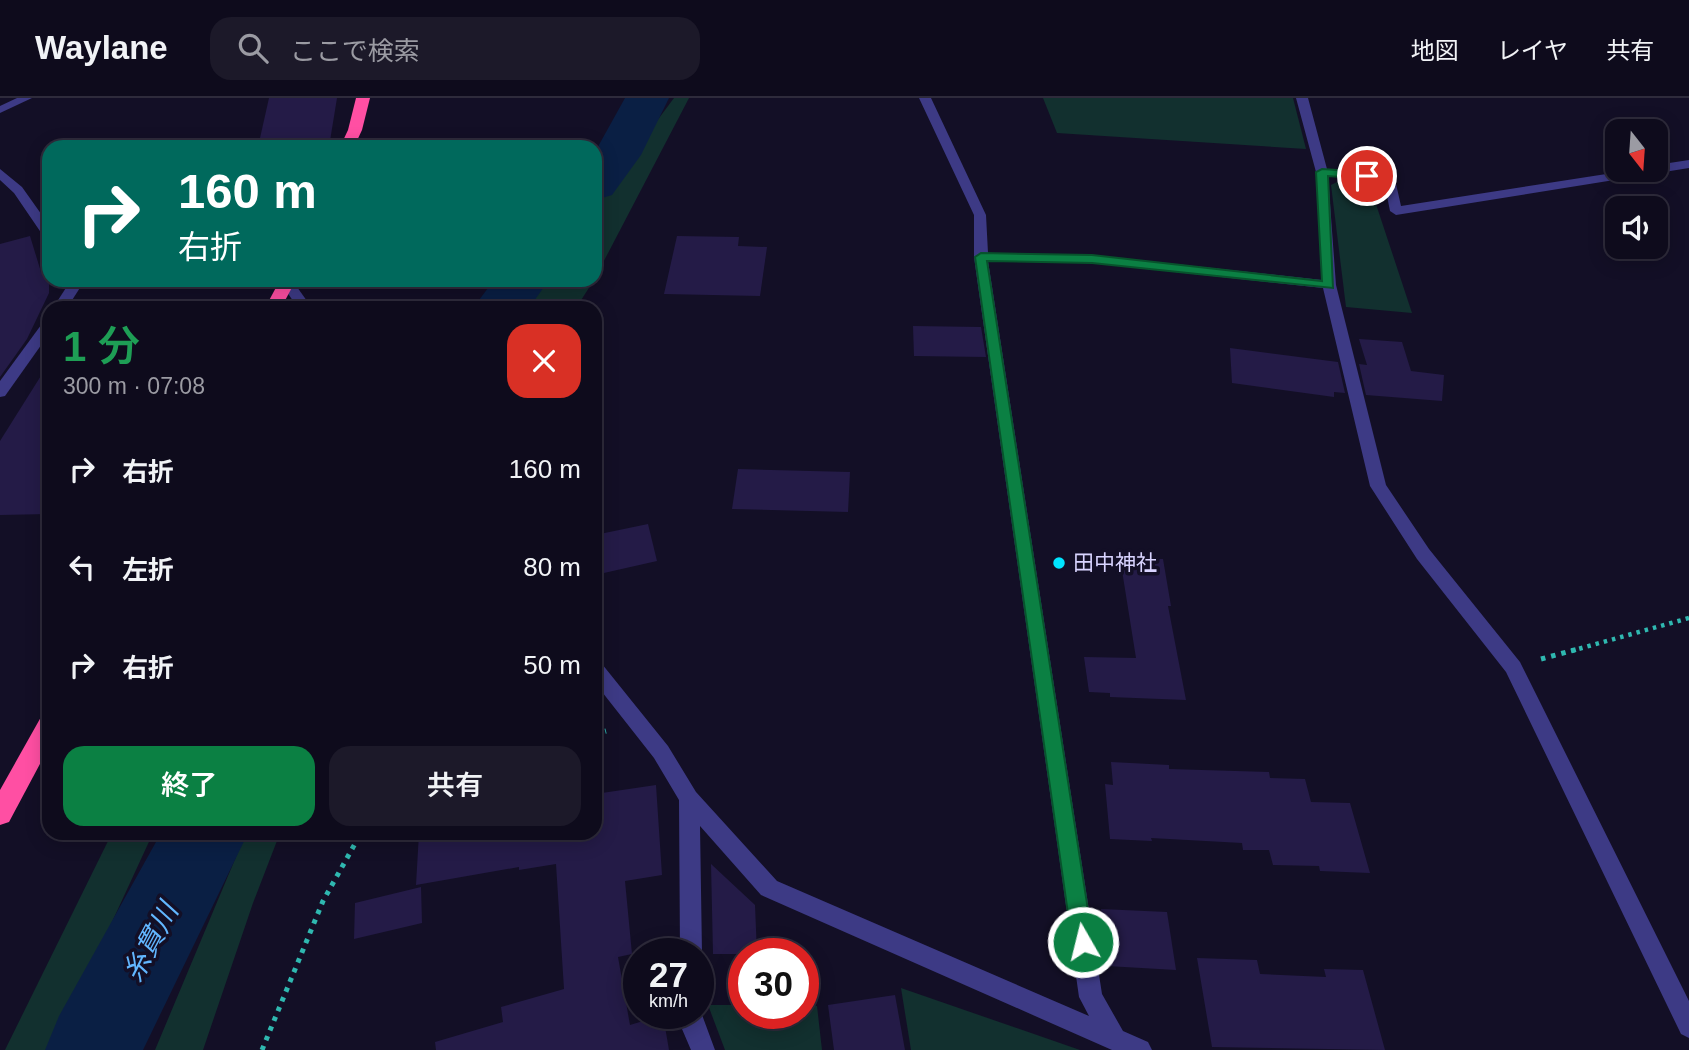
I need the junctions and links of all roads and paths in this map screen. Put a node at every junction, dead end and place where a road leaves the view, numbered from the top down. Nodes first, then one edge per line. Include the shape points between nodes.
1 (26, 98) edge
2 (363, 98) edge
3 (925, 98) edge
4 (1302, 98) edge
5 (0, 110) edge
6 (350, 140) edge
7 (1689, 164) edge
8 (1668, 167) edge
9 (1322, 172) junction
10 (0, 173) edge
11 (1605, 177) edge
12 (18, 190) junction
13 (0, 195) edge
14 (42, 224) edge
15 (981, 257) junction
16 (1329, 285) junction
17 (42, 334) edge
18 (0, 392) edge
19 (1689, 618) edge
20 (1513, 667) junction
21 (602, 678) edge
22 (42, 736) edge
23 (689, 799) junction
24 (0, 814) edge
25 (357, 840) edge
26 (691, 938) edge
27 (1689, 1026) edge
28 (694, 1029) edge
29 (1115, 1039) junction
30 (262, 1050) edge
31 (703, 1050) edge
32 (1140, 1050) edge

1 - 5 street
2 - 6 highway
3 - 15 street via 980,215
4 - 9 street
7 - 8 street
9 - 11 street via 1390,177 1396,211
9 - 16 street
10 - 12 street
12 - 13 street
12 - 14 street
15 - 16 street via 1092,259
15 - 29 street via 1091,997
16 - 20 street via 1378,486 1423,554
17 - 18 street
19 - 20 path
20 - 27 street
21 - 23 street via 661,752
22 - 24 highway
23 - 26 street
23 - 29 street via 769,888
25 - 30 path via 323,901
28 - 31 street
29 - 32 street

